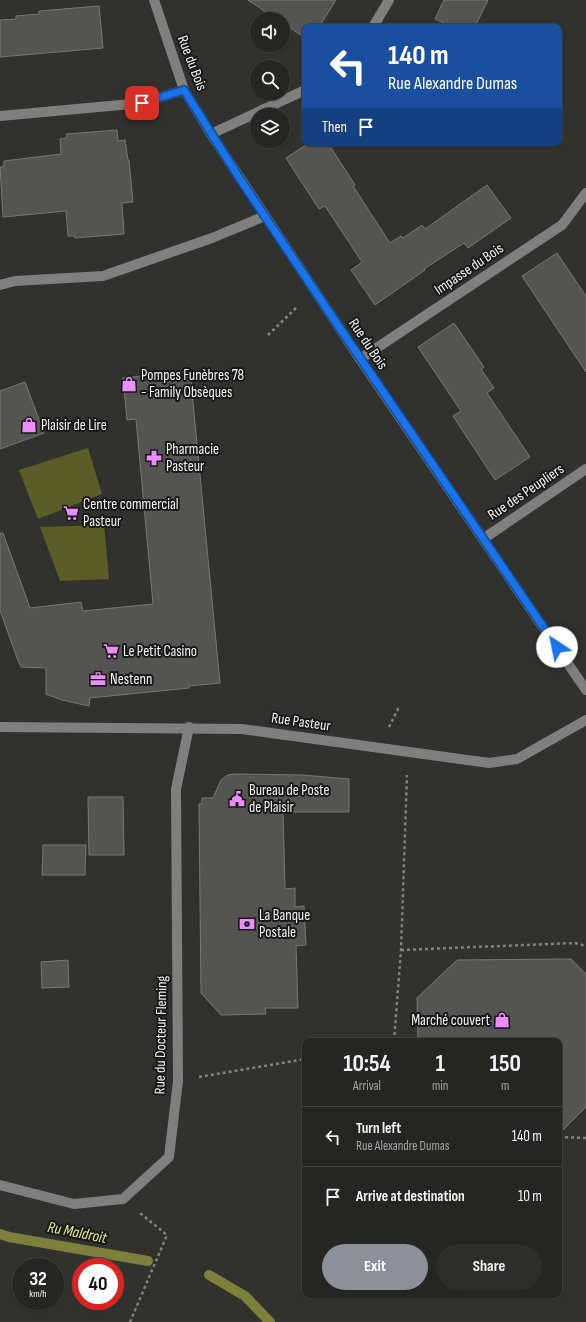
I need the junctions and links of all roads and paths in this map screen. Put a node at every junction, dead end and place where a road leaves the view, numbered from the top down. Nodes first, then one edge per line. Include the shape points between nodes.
1 (154, 0) edge
2 (389, 0) edge
3 (375, 24) edge
4 (184, 90) junction
5 (302, 91) edge
6 (0, 116) edge
7 (210, 134) junction
8 (586, 193) edge
9 (265, 216) junction
10 (0, 285) edge
11 (314, 290) junction
12 (268, 335) dead end
13 (360, 359) junction
14 (586, 469) edge
15 (483, 539) junction
16 (586, 690) edge
17 (586, 720) edge
18 (0, 727) edge
19 (189, 727) junction
20 (408, 752) junction
21 (586, 946) edge
22 (401, 950) junction
23 (394, 1038) edge
24 (302, 1060) edge
25 (178, 1081) junction
26 (562, 1137) edge
27 (586, 1138) edge
28 (0, 1185) edge
29 (123, 1199) junction
30 (130, 1322) edge

1 - 4 street, Rue du Bois
2 - 3 street
4 - 6 street via 142,103
4 - 7 street, Rue du Bois
5 - 7 street
7 - 9 street, Rue du Bois
8 - 13 street, Impasse du Bois via 562,225
9 - 10 street via 212,238 103,276 15,280
9 - 11 street, Rue du Bois
11 - 12 path
11 - 13 street, Rue du Bois
13 - 15 street, Rue du Bois
14 - 15 street, Rue des Peupliers
15 - 16 street, Rue du Bois
17 - 20 street, Rue Pasteur via 517,759 489,763
18 - 19 street, Rue Pasteur
19 - 20 street, Rue Pasteur via 242,728
19 - 25 street, Rue du Docteur Fleming via 176,789
20 - 22 path
21 - 22 path via 575,943
22 - 23 path
24 - 25 path
25 - 29 street, Rue du Docteur Fleming via 169,1157
26 - 27 path
28 - 29 street via 74,1204
29 - 30 path via 167,1235

